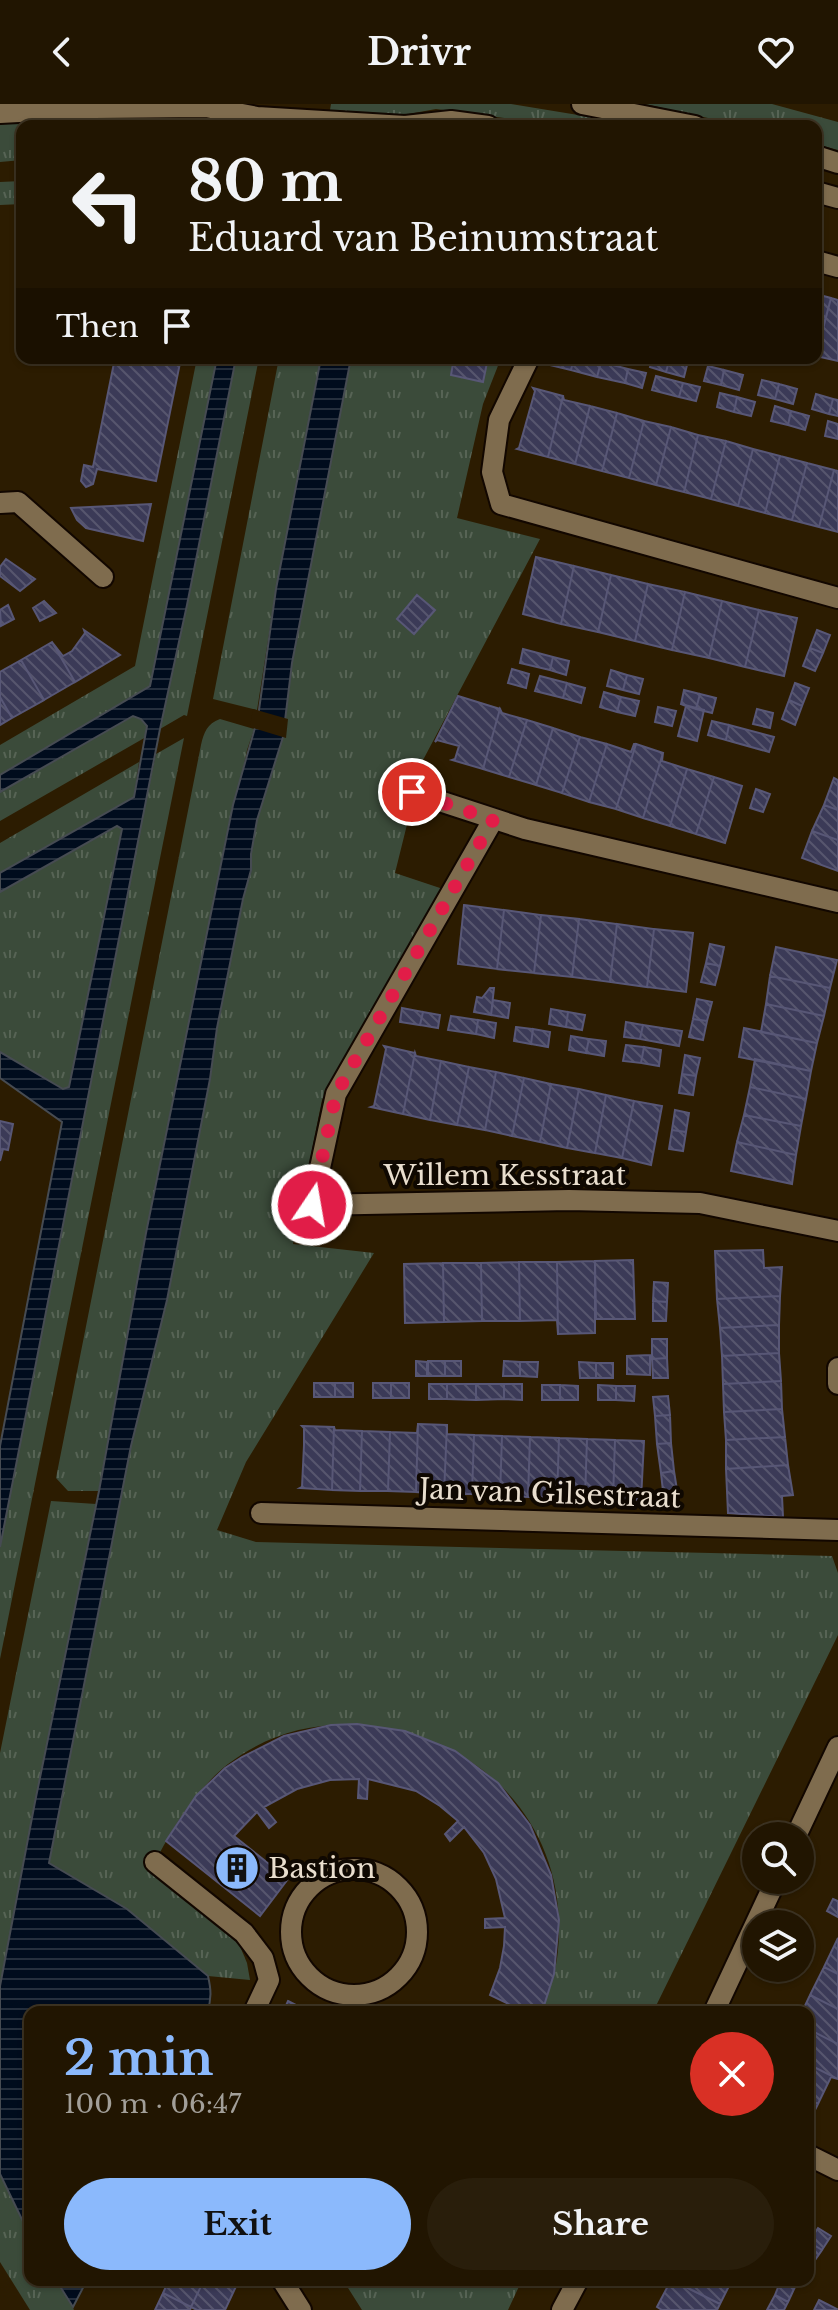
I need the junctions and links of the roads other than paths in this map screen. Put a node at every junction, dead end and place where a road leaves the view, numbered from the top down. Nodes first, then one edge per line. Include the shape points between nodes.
1 (582, 104) edge
2 (0, 113) edge
3 (306, 120) edge
4 (664, 120) edge
5 (526, 364) edge
6 (0, 503) edge
7 (103, 577) dead end
8 (838, 598) edge
9 (412, 792) dead end
10 (493, 820) junction
11 (838, 902) edge
12 (838, 1231) edge
13 (838, 1368) edge
14 (838, 1384) edge
15 (261, 1513) dead end
16 (838, 1530) edge
17 (838, 1747) edge
18 (803, 1822) edge
19 (155, 1862) dead end
20 (769, 1894) edge
21 (293, 1948) junction
22 (263, 1958) junction
23 (257, 2006) edge
24 (717, 2006) edge
25 (814, 2158) edge
26 (838, 2170) edge
27 (286, 2286) edge
28 (575, 2286) edge
29 (301, 2310) edge
30 (562, 2310) edge

1 - 4 street
2 - 3 street via 206,107
5 - 8 street via 499,420 492,472 501,504
6 - 7 street via 18,502
9 - 10 street
10 - 11 street
10 - 12 street, Willem Kesstraat via 336,1094 312,1205 700,1203
13 - 14 street
15 - 16 street, Jan van Gilsestraat
17 - 18 street
19 - 22 street via 244,1933
20 - 24 street
21 - 21 street via 291,1927 309,1887 350,1868 394,1882 411,1903 417,1924 411,1959 394,1981 375,1991 353,1995 319,1984 303,1969
21 - 22 street
22 - 23 street via 269,1980
25 - 26 street
27 - 29 street
28 - 30 street

